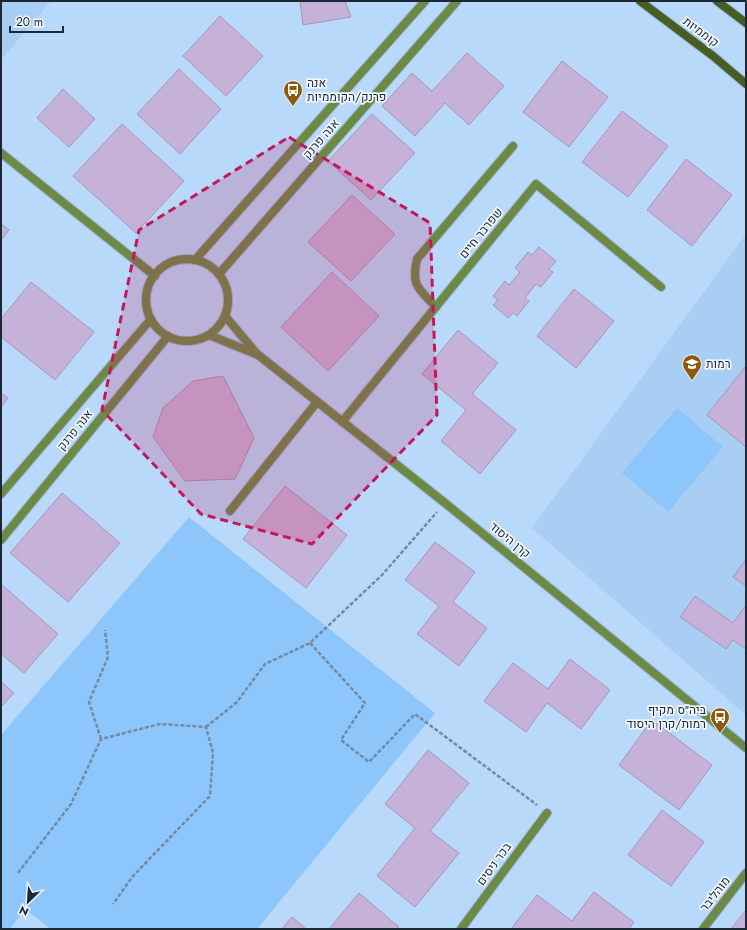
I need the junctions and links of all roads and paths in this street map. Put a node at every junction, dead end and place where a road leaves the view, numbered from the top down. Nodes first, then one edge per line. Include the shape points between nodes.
1 (425, 1) edge
2 (457, 1) edge
3 (640, 1) edge
4 (717, 1) edge
5 (746, 23) edge
6 (746, 84) edge
7 (513, 146) dead end
8 (1, 153) edge
9 (195, 260) junction
10 (219, 274) junction
11 (154, 276) junction
12 (661, 287) dead end
13 (436, 306) junction
14 (225, 316) junction
15 (151, 319) junction
16 (209, 335) junction
17 (168, 336) junction
18 (257, 354) junction
19 (317, 402) junction
20 (342, 422) junction
21 (1, 494) edge
22 (445, 503) junction
23 (230, 511) dead end
24 (1, 540) edge
25 (105, 630) dead end
26 (310, 643) junction
27 (206, 728) junction
28 (101, 739) junction
29 (746, 748) edge
30 (547, 813) joint
31 (18, 873) dead end
32 (746, 873) edge
33 (113, 904) dead end
34 (461, 929) edge
35 (703, 929) edge

1 - 9 street, אנה פרנק
2 - 10 street, אנה פרנק
3 - 6 main road, קוממיות
4 - 5 main road
7 - 13 street via 417,259 414,273 417,287
8 - 11 street
9 - 10 street via 208,265
9 - 11 street via 167,264
10 - 14 street via 226,288 228,302
11 - 15 street via 147,291
12 - 13 street, שפרבר חיים via 536,184
13 - 20 street, שפרבר חיים
14 - 16 street
14 - 18 street, קרן היסוד
15 - 17 street
15 - 21 street, אנה פרנק
16 - 17 street via 196,340
16 - 18 street, קרן היסוד
17 - 24 street, אנה פרנק
18 - 19 street, קרן היסוד
19 - 20 street, קרן היסוד
19 - 23 street
20 - 22 street, קרן היסוד
22 - 26 path via 382,575
22 - 29 street, קרן היסוד
25 - 28 path via 108,657 89,702
26 - 27 path via 265,664 237,702
26 - 30 path via 365,703 341,740 369,762 415,714
27 - 28 path via 160,724
27 - 33 path via 213,753 210,796 133,876
28 - 31 path via 71,804
30 - 34 street, בכר ניסים
32 - 35 street, מוהליבר

